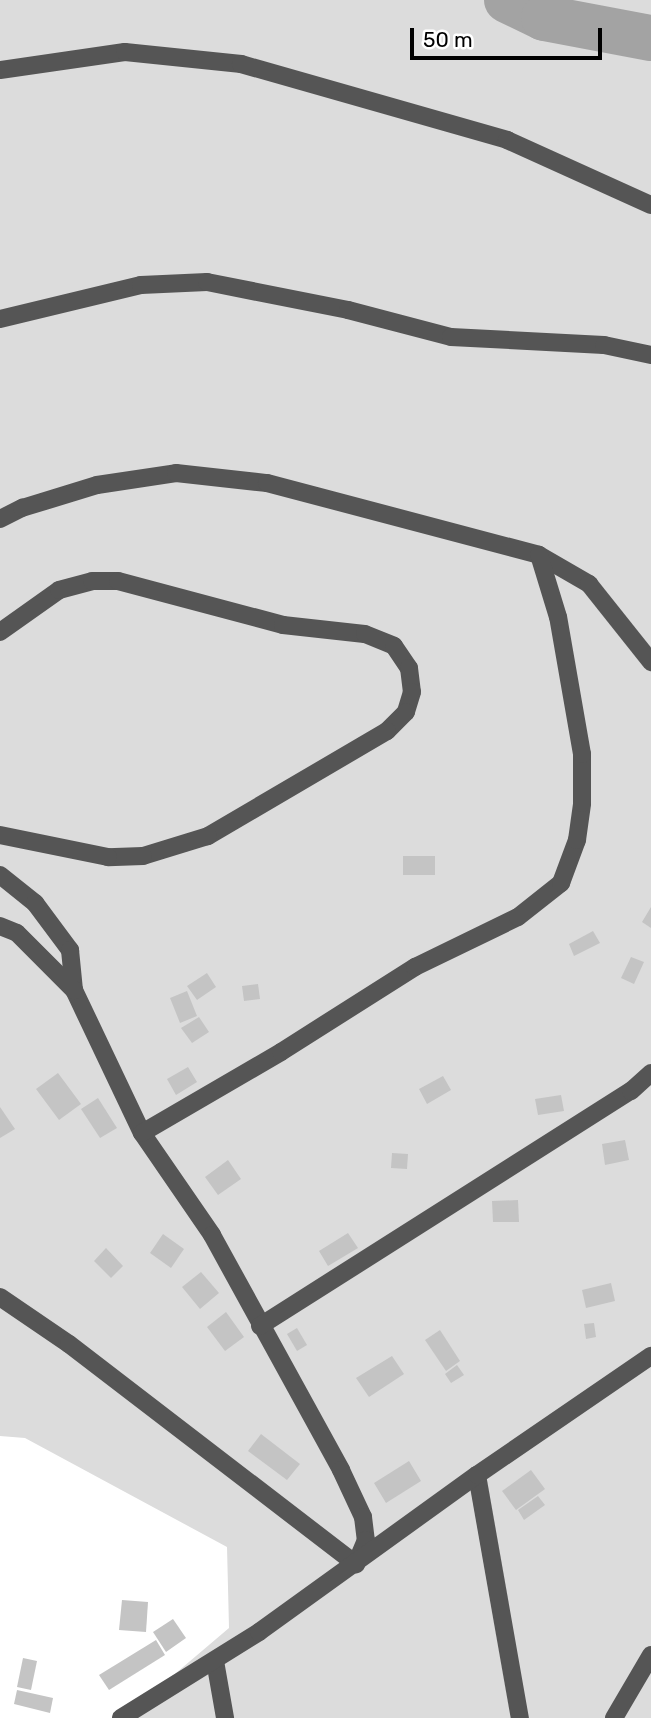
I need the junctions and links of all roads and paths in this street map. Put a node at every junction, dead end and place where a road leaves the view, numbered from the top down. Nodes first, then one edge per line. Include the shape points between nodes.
1 (0, 70) edge
2 (651, 205) edge
3 (0, 319) edge
4 (651, 355) edge
5 (0, 519) edge
6 (539, 555) junction
7 (0, 632) edge
8 (651, 662) edge
9 (0, 835) edge
10 (0, 876) edge
11 (0, 926) edge
12 (74, 990) junction
13 (651, 1073) edge
14 (142, 1133) junction
15 (0, 1297) edge
16 (260, 1326) junction
17 (651, 1356) edge
18 (477, 1475) junction
19 (356, 1564) junction
20 (651, 1654) edge
21 (215, 1661) junction
22 (121, 1718) edge
23 (225, 1718) edge
24 (520, 1718) edge
25 (614, 1718) edge

1 - 2 street via 125,52 241,64 507,140
3 - 4 street via 141,285 207,282 348,310 451,337 604,345
5 - 6 street via 97,485 176,473 267,483
6 - 8 street via 589,584
6 - 14 street via 558,617 582,754 577,840 561,883 518,917 415,968
7 - 9 street via 59,590 92,581 118,581 283,625 365,634 394,646 409,668 412,692 406,712 387,730 208,836 143,856 108,857
10 - 12 street via 36,903 70,950
11 - 12 street via 17,933
12 - 14 street
13 - 16 street via 631,1091
14 - 16 street via 212,1235
15 - 19 street via 69,1344
16 - 19 street via 363,1517 366,1540
17 - 18 street
18 - 19 street
18 - 24 street
19 - 21 street
20 - 25 street
21 - 22 street
21 - 23 street

